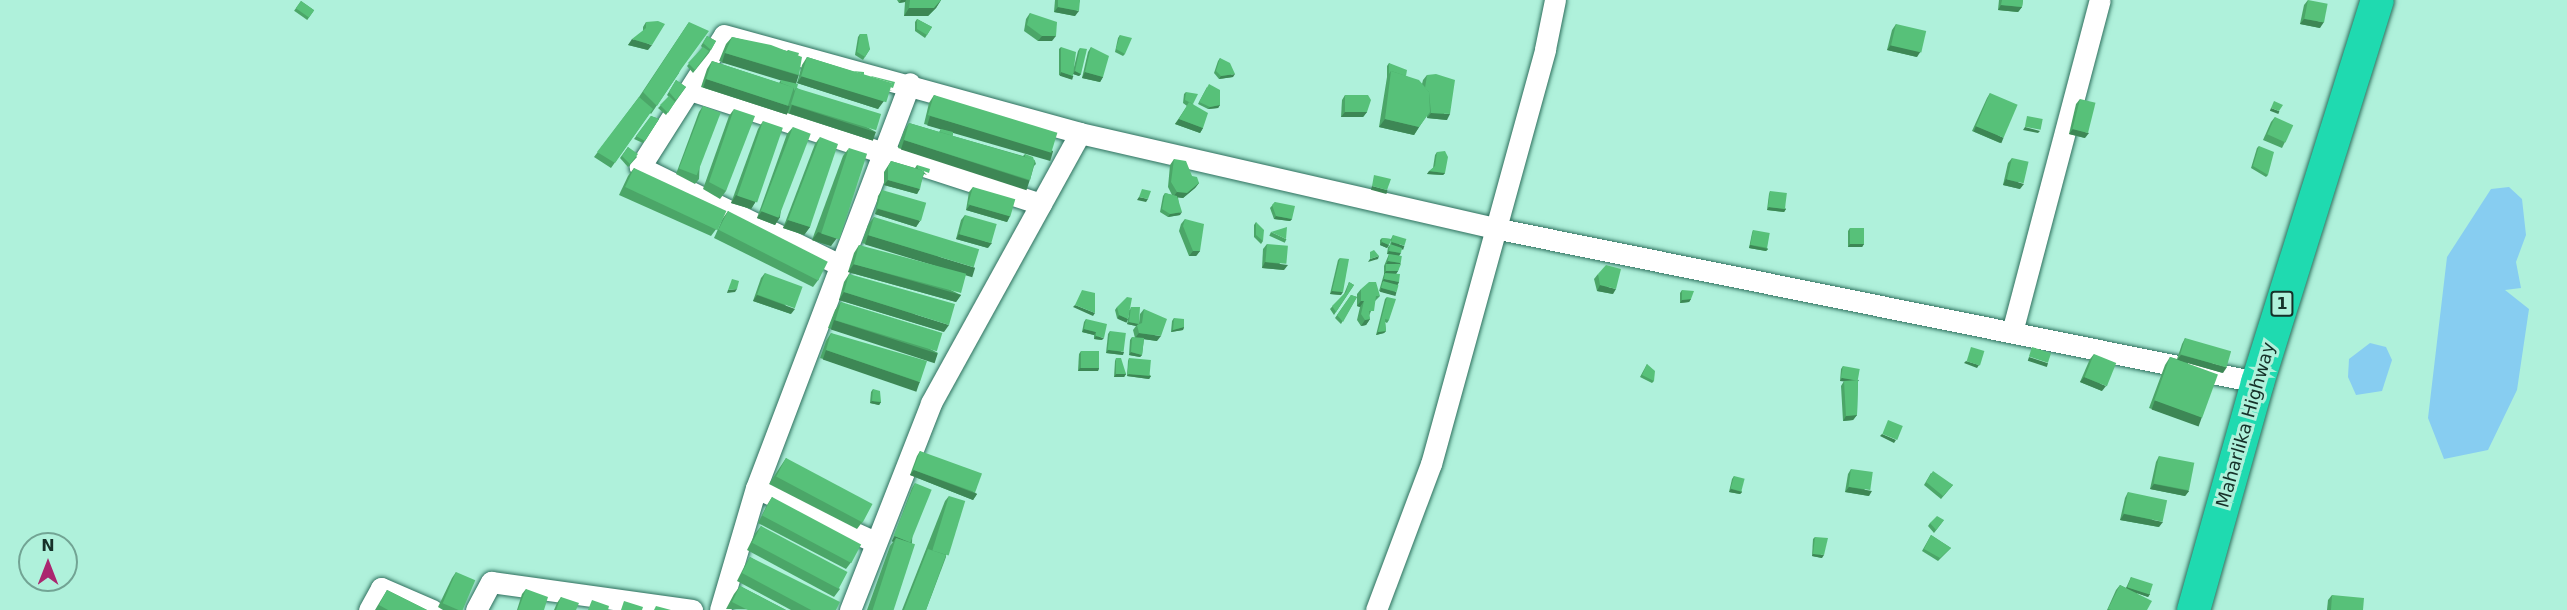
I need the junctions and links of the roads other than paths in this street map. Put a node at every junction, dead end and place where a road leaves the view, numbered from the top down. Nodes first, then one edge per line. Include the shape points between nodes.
1 (1555, 0) edge
2 (2100, 0) edge
3 (2377, 0) edge
4 (910, 83) junction
5 (690, 90) junction
6 (1080, 133) junction
7 (886, 151) junction
8 (1041, 204) junction
9 (1494, 228) junction
10 (840, 265) junction
11 (2012, 332) junction
12 (2258, 382) junction
13 (756, 488) junction
14 (875, 542) junction
15 (369, 610) edge
16 (432, 610) edge
17 (476, 610) edge
18 (692, 610) edge
19 (720, 610) edge
20 (850, 610) edge
21 (1376, 610) edge
22 (2193, 610) edge

1 - 9 street via 1545,49
2 - 11 street
3 - 12 highway, Maharlika Highway / 1
4 - 5 street via 724,35
4 - 6 street
4 - 7 street
5 - 7 street
5 - 10 street via 640,167
6 - 8 street
6 - 9 street
7 - 8 street
7 - 10 street
8 - 14 street via 931,403
9 - 11 street
9 - 21 street via 1431,464
10 - 13 street
11 - 12 street
12 - 22 highway, Maharlika Highway / 1
13 - 14 street
13 - 19 street
14 - 20 street
15 - 16 street via 381,588
17 - 18 street via 491,582

